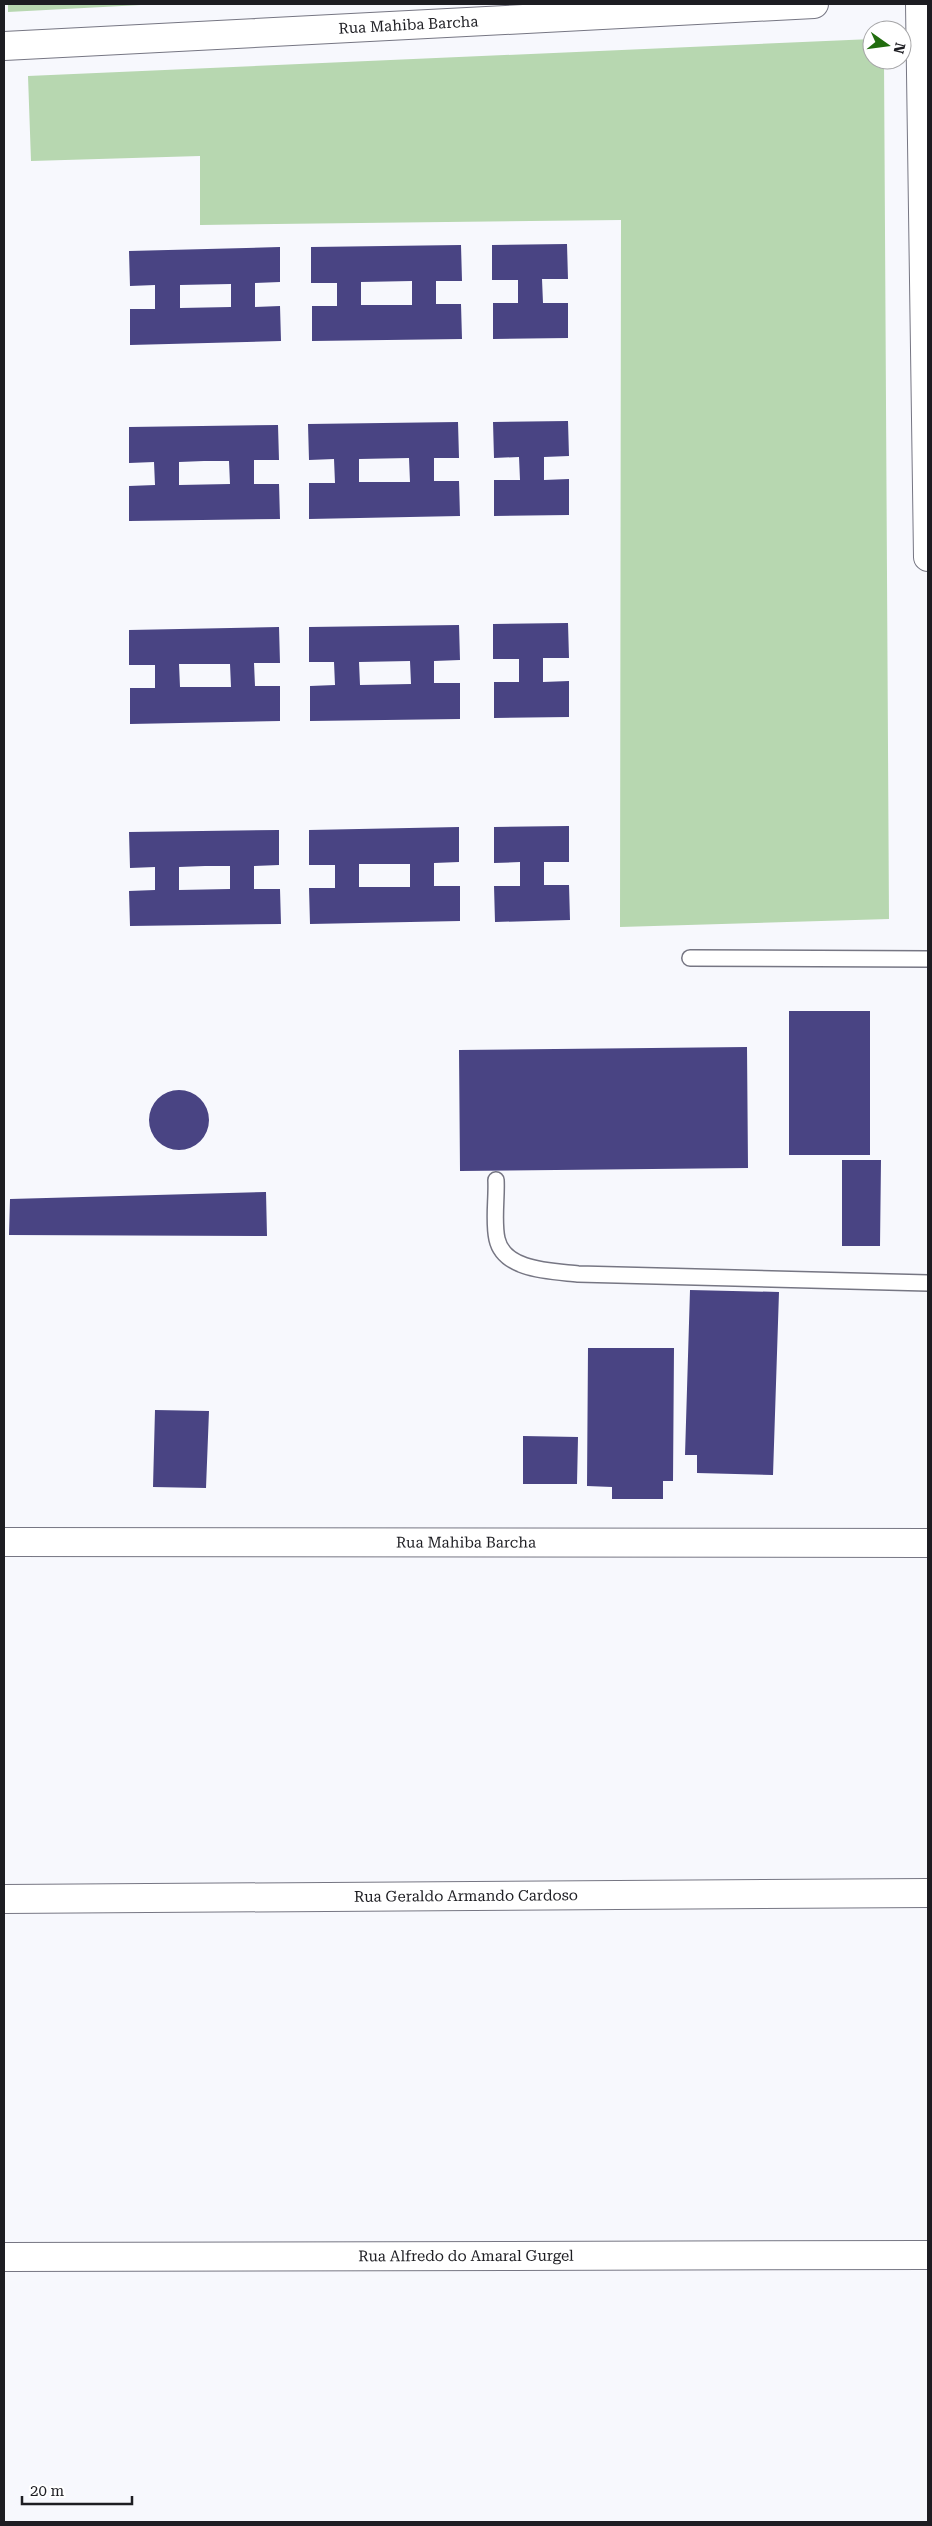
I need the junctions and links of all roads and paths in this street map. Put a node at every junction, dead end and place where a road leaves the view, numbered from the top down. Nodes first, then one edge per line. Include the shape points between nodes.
1 (814, 4) edge
2 (920, 4) edge
3 (706, 6) edge
4 (4, 46) edge
5 (927, 336) edge
6 (928, 557) edge
7 (690, 958) dead end
8 (928, 958) edge
9 (496, 1180) dead end
10 (928, 1283) edge
11 (4, 1542) edge
12 (928, 1544) edge
13 (928, 1893) edge
14 (4, 1899) edge
15 (928, 2255) edge
16 (4, 2258) edge

1 - 3 street, Rua Mahiba Barcha
2 - 5 street
3 - 4 street, Rua Mahiba Barcha
5 - 6 street
7 - 8 lane
9 - 10 lane via 497,1240 510,1258 535,1270 578,1274
11 - 12 street, Rua Mahiba Barcha
13 - 14 street, Rua Geraldo Armando Cardoso
15 - 16 street, Rua Alfredo do Amaral Gurgel

